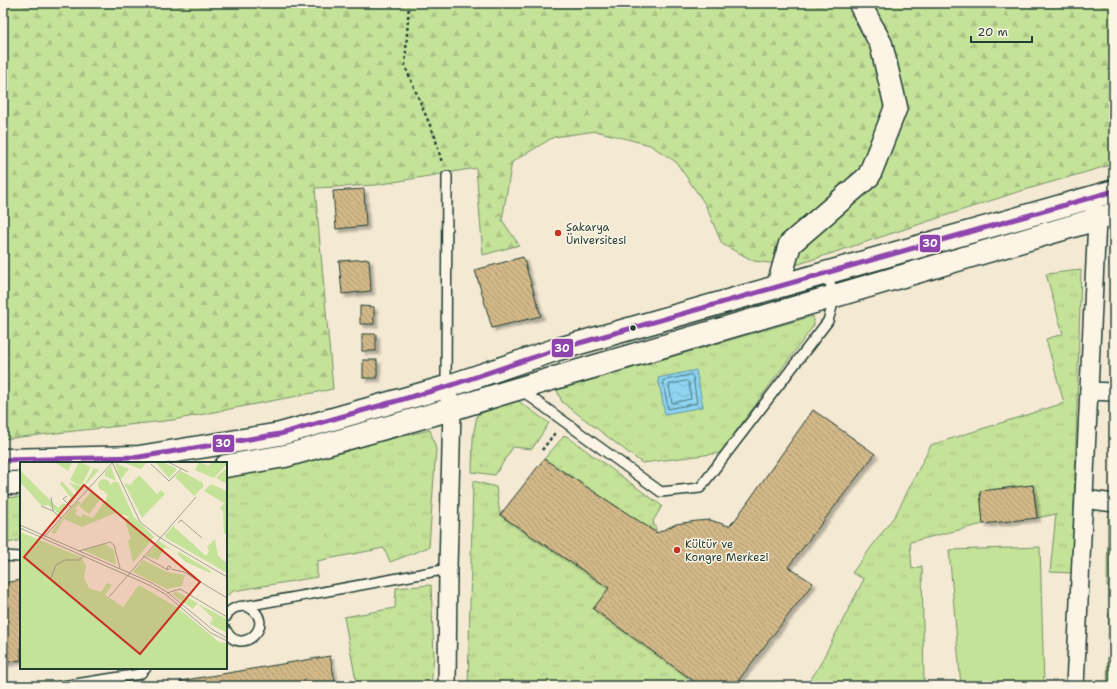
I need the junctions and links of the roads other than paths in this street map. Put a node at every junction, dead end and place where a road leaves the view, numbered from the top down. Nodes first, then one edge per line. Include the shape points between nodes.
1 (861, 6) dead end
2 (447, 176) road end
3 (1114, 191) edge
4 (1091, 198) junction
5 (1106, 217) edge
6 (826, 273) junction
7 (778, 286) junction
8 (835, 296) junction
9 (446, 387) junction
10 (519, 388) junction
11 (1089, 391) junction
12 (1114, 392) edge
13 (452, 409) junction
14 (3, 460) edge
15 (138, 460) edge
16 (227, 466) edge
17 (20, 482) edge
18 (3, 483) edge
19 (1084, 499) junction
20 (1114, 503) edge
21 (3, 556) edge
22 (20, 557) edge
23 (448, 569) junction
24 (246, 606) junction
25 (227, 615) edge
26 (227, 633) edge
27 (145, 669) edge
28 (62, 686) edge
29 (447, 686) edge
30 (1075, 686) edge

1 - 7 street via 881,44 896,107 868,176 790,244
2 - 9 lane
3 - 4 street
4 - 5 street
4 - 6 street
5 - 8 street
5 - 11 street
6 - 7 street
6 - 8 lane
7 - 9 street via 555,350
8 - 10 street
8 - 10 lane via 828,321 700,488 660,492
9 - 13 street
9 - 15 street via 280,434
10 - 13 street
11 - 12 street
11 - 19 street
13 - 16 street via 285,456
13 - 23 street
14 - 15 street
17 - 18 street
19 - 20 street
19 - 30 street
21 - 22 lane
23 - 24 lane
23 - 29 street
24 - 25 lane via 233,608
24 - 26 lane via 257,614 259,627 256,633 251,638 238,640
27 - 28 lane via 140,674

